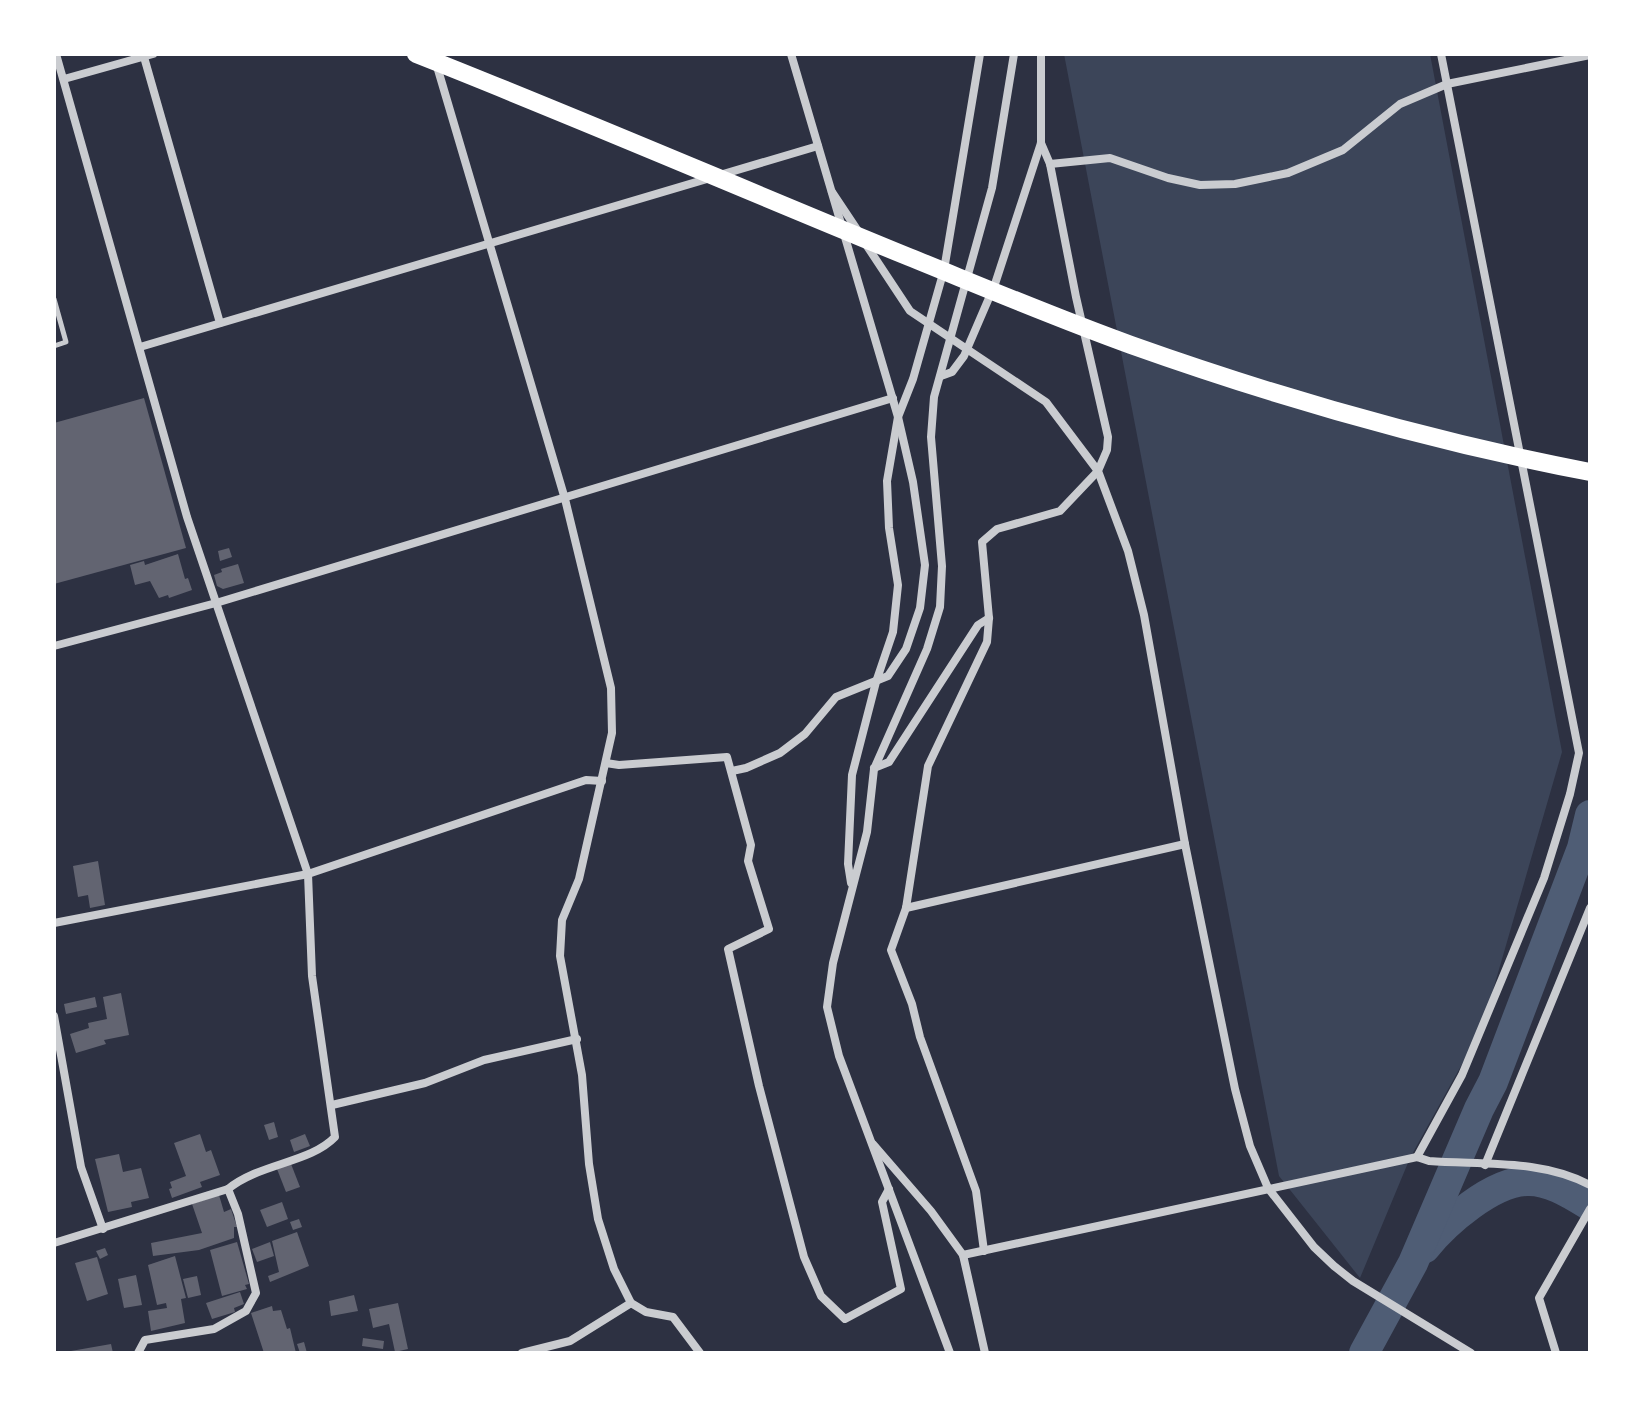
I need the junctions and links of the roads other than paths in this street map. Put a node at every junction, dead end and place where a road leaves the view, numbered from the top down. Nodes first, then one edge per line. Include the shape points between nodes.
1 (56, 54) edge
2 (416, 54) edge
3 (433, 54) edge
4 (791, 54) edge
5 (980, 54) edge
6 (1014, 54) edge
7 (1041, 54) edge
8 (1441, 54) edge
9 (1590, 55) edge
10 (149, 56) edge
11 (64, 79) junction
12 (1447, 84) junction
13 (1041, 143) junction
14 (818, 146) junction
15 (1050, 164) junction
16 (832, 192) junction
17 (490, 243) junction
18 (54, 299) edge
19 (220, 323) junction
20 (54, 346) edge
21 (140, 347) junction
22 (941, 376) junction
23 (893, 398) junction
24 (898, 417) junction
25 (1098, 471) junction
26 (1590, 472) edge
27 (565, 499) junction
28 (925, 565) junction
29 (942, 566) junction
30 (216, 603) junction
31 (989, 618) junction
32 (54, 646) edge
33 (876, 682) junction
34 (606, 763) junction
35 (874, 769) junction
36 (732, 771) junction
37 (602, 781) junction
38 (1185, 844) junction
39 (308, 874) junction
40 (852, 888) junction
41 (906, 908) junction
42 (1590, 908) edge
43 (54, 923) edge
44 (54, 1016) edge
45 (577, 1039) junction
46 (332, 1105) junction
47 (870, 1140) junction
48 (1417, 1157) junction
49 (1482, 1165) junction
50 (1590, 1185) edge
51 (1268, 1188) junction
52 (228, 1189) junction
53 (889, 1189) junction
54 (1590, 1209) edge
55 (103, 1229) junction
56 (54, 1243) edge
57 (984, 1251) junction
58 (963, 1255) junction
59 (631, 1303) junction
60 (138, 1353) edge
61 (522, 1353) edge
62 (700, 1353) edge
63 (950, 1353) edge
64 (985, 1353) edge
65 (1471, 1353) edge
66 (1556, 1353) edge

1 - 11 street
2 - 26 highway via 1130,345 1440,439
3 - 17 street
4 - 14 street
5 - 24 street via 944,270
6 - 22 street via 992,188
7 - 13 street
8 - 12 street
9 - 12 street
10 - 11 street
10 - 19 street
11 - 21 street
12 - 15 street via 1400,104 1343,150 1288,173 1235,184 1200,185 1110,158
12 - 48 street via 1579,753 1544,878 1462,1075
13 - 15 street
13 - 22 street via 983,313 964,356 952,372
14 - 16 street
14 - 17 street
15 - 25 street via 1108,437
16 - 23 street
16 - 25 street via 910,311 1046,402
17 - 19 street
17 - 27 street
18 - 20 lane via 66,342
19 - 21 street
21 - 30 street
22 - 29 street via 931,437
23 - 24 street
23 - 27 street
24 - 28 street
24 - 33 street via 887,481 898,585 893,632
25 - 31 street via 1060,511 997,529 982,542
25 - 38 street via 1128,551 1144,615
27 - 30 street
27 - 34 street via 611,688
28 - 29 street
28 - 33 street via 920,608 906,649 888,676
29 - 35 street via 940,607 927,649
30 - 32 street
30 - 39 street
31 - 35 street via 978,625 889,762
31 - 41 street via 987,642 928,766
33 - 36 street via 836,697 805,734 780,753
33 - 40 street via 852,775
34 - 36 street via 727,757
34 - 37 street
35 - 40 street via 867,832
36 - 53 street via 751,845 748,861 769,929 728,949 804,1257 821,1296 845,1319 901,1289 882,1202
37 - 39 street via 586,780
37 - 45 street via 579,879 562,920 560,956
38 - 41 street
38 - 51 street via 1235,1089
39 - 43 street
39 - 46 street via 312,976
40 - 47 street via 827,1007
41 - 57 street via 891,950 976,1191
42 - 49 street
44 - 55 street via 81,1167
45 - 46 street
45 - 59 street via 598,1219
46 - 52 street via 335,1137 324,1148 243,1177
47 - 53 street
47 - 58 street
48 - 49 street
48 - 51 street
49 - 50 street via 1538,1167
51 - 57 street
51 - 65 street via 1314,1247 1353,1281
52 - 55 street
52 - 60 street via 256,1293 246,1311 214,1329 145,1340
53 - 63 street
54 - 66 street via 1539,1298
55 - 56 street
57 - 58 street
58 - 64 street
59 - 61 street via 570,1341
59 - 62 street via 673,1317

